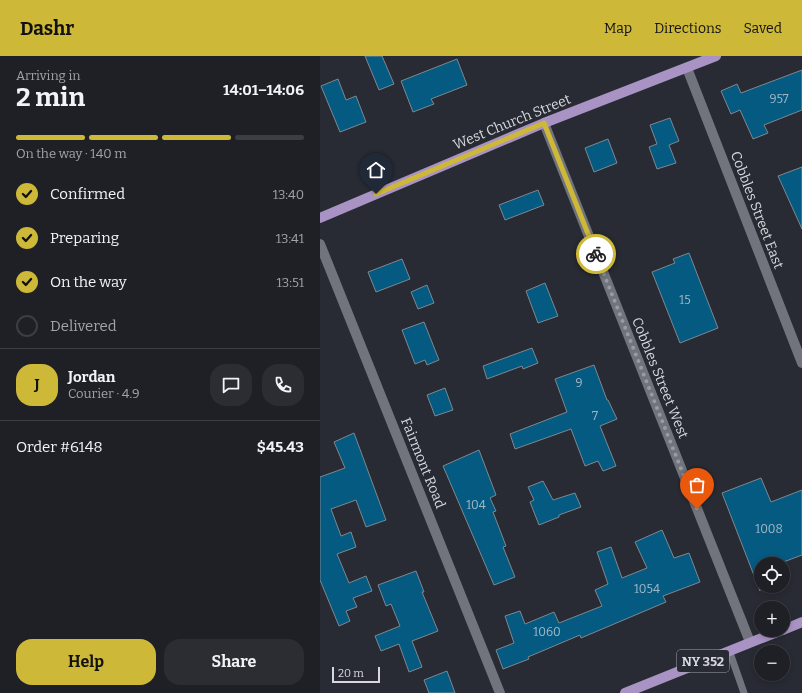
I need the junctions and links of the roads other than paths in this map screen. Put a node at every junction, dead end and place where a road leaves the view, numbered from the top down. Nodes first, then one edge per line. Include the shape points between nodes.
1 (716, 56) edge
2 (687, 68) junction
3 (544, 123) junction
4 (320, 218) edge
5 (320, 244) edge
6 (802, 363) edge
7 (802, 622) edge
8 (790, 627) edge
9 (763, 637) edge
10 (750, 642) junction
11 (729, 650) junction
12 (500, 693) edge
13 (625, 693) edge
14 (744, 693) edge

1 - 2 main road, West Church Street
2 - 3 main road, West Church Street
2 - 6 street, Cobbles Street East
3 - 4 main road, West Church Street
3 - 10 street, Cobbles Street West
5 - 12 street, Fairmont Road
7 - 8 main road, NY 352
9 - 10 main road, NY 352
10 - 11 main road, NY 352
11 - 13 main road, NY 352
11 - 14 lane

